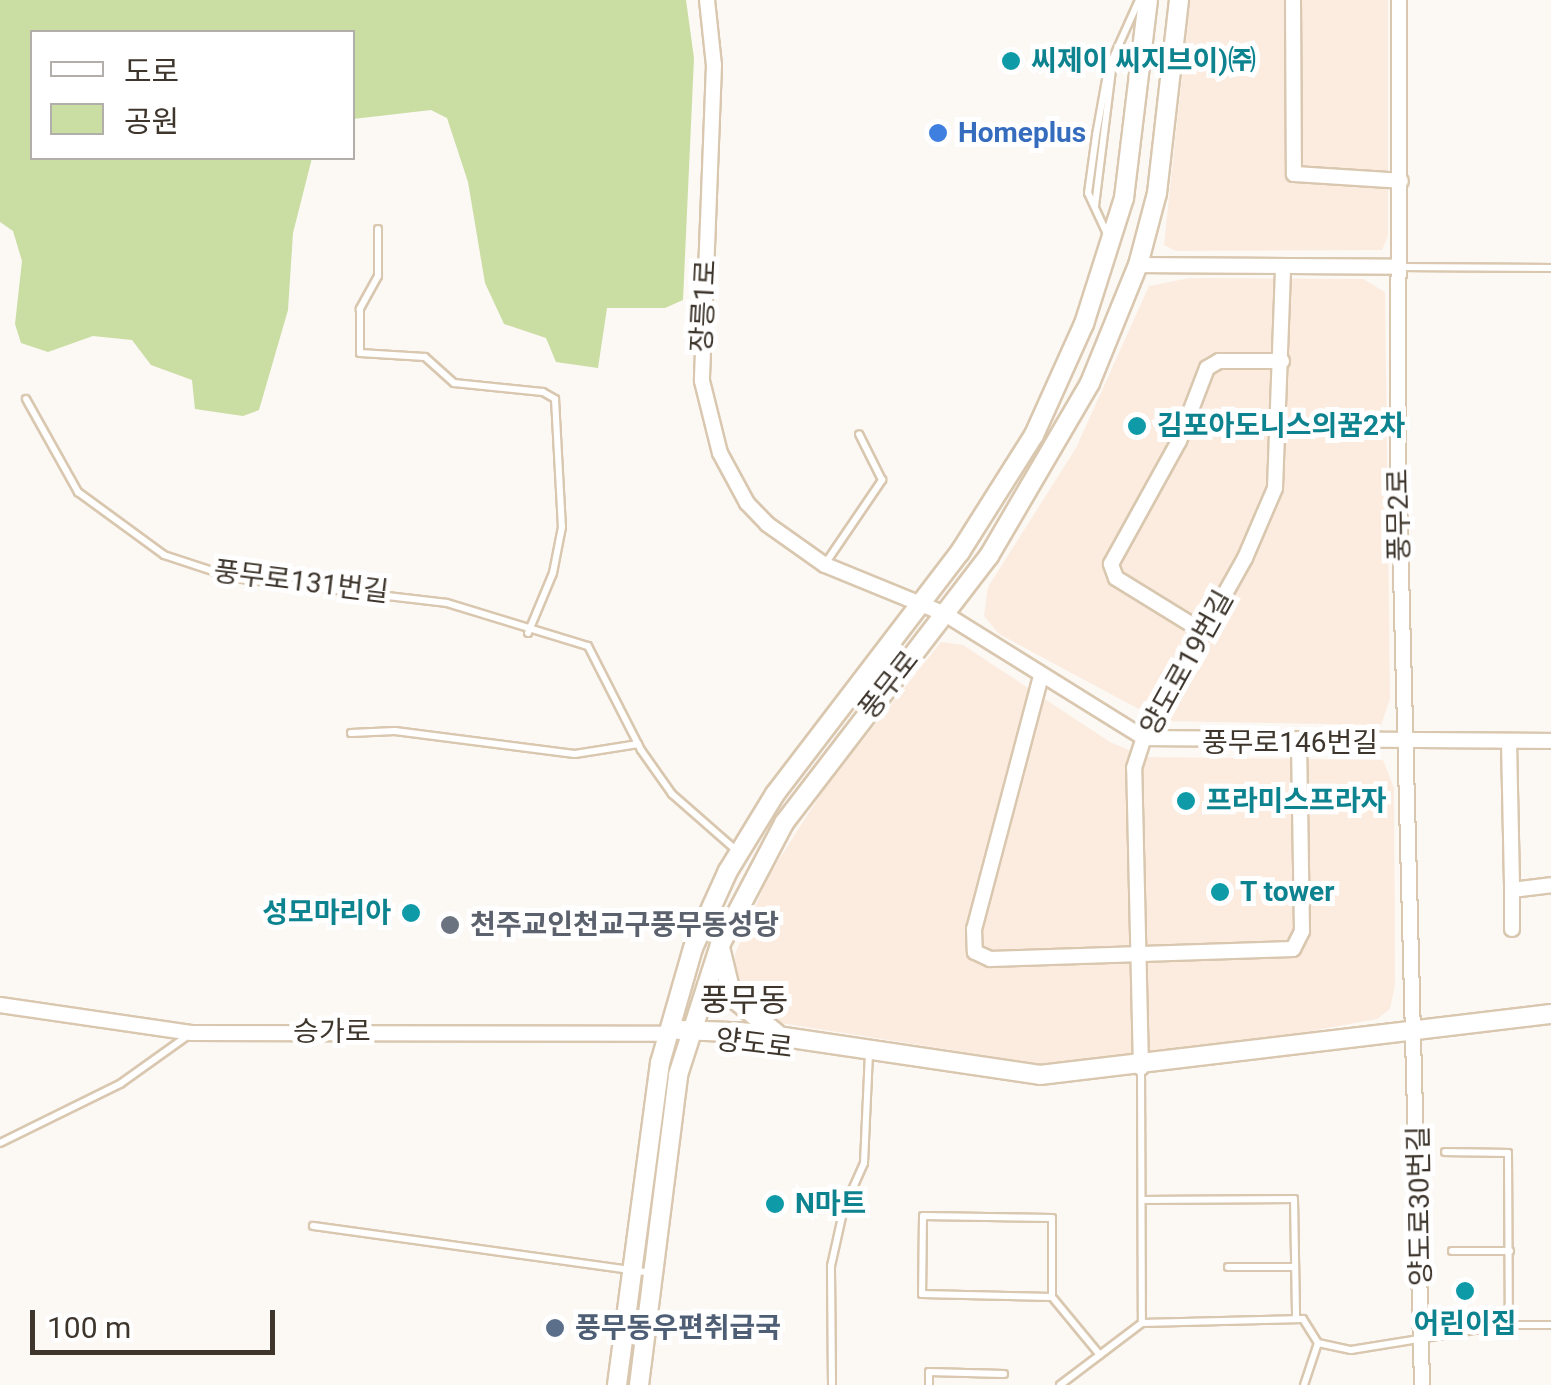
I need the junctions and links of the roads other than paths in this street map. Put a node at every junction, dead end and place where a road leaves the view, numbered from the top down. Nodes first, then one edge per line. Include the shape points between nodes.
1 (707, 0) edge
2 (1139, 0) edge
3 (1148, 0) edge
4 (1179, 0) edge
5 (1294, 0) edge
6 (1399, 0) edge
7 (1113, 54) junction
8 (1400, 181) junction
9 (1094, 207) junction
10 (378, 229) dead end
11 (1111, 244) junction
12 (1138, 265) junction
13 (1283, 266) junction
14 (1400, 268) junction
15 (1551, 268) edge
16 (1282, 360) junction
17 (26, 399) dead end
18 (859, 434) dead end
19 (825, 566) junction
20 (920, 605) junction
21 (944, 614) junction
22 (528, 632) junction
23 (1202, 632) junction
24 (1041, 676) junction
25 (351, 733) dead end
26 (1144, 738) junction
27 (1551, 741) edge
28 (1509, 742) junction
29 (1300, 743) junction
30 (1404, 743) junction
31 (638, 744) junction
32 (739, 852) junction
33 (1551, 884) edge
34 (1512, 890) junction
35 (1512, 929) dead end
36 (720, 945) junction
37 (1137, 958) junction
38 (0, 1005) edge
39 (1551, 1014) edge
40 (1551, 1025) edge
41 (689, 1032) junction
42 (191, 1034) junction
43 (665, 1034) junction
44 (1413, 1034) junction
45 (786, 1038) junction
46 (869, 1056) junction
47 (1141, 1072) junction
48 (0, 1144) edge
49 (1446, 1152) dead end
50 (1142, 1200) junction
51 (313, 1226) dead end
52 (1452, 1250) dead end
53 (1510, 1250) junction
54 (1295, 1266) junction
55 (1228, 1267) dead end
56 (633, 1271) junction
57 (654, 1274) junction
58 (1052, 1297) junction
59 (1296, 1319) junction
60 (1142, 1323) junction
61 (1551, 1324) edge
62 (1509, 1325) junction
63 (1422, 1342) junction
64 (1318, 1343) junction
65 (1100, 1354) junction
66 (1004, 1374) dead end
67 (618, 1385) edge
68 (639, 1385) edge
69 (832, 1385) edge
70 (929, 1385) edge
71 (1060, 1385) edge
72 (1304, 1385) edge
73 (1422, 1385) edge

1 - 19 street, 장릉1로 via 714,65 701,354 706,404 720,453 746,503
2 - 7 lane
3 - 11 street, 풍무로 via 1135,134
4 - 12 street, 풍무로 via 1168,130
5 - 8 street via 1294,174
6 - 8 street, 풍무2로
7 - 9 lane via 1113,102
7 - 9 lane via 1088,193
8 - 14 street, 풍무2로
9 - 11 lane
10 - 22 lane via 378,276 360,309 360,353 425,357 454,382 555,399 562,527 553,573
11 - 20 street, 풍무로 via 1034,435
12 - 13 street
12 - 21 street, 풍무로 via 1049,462
13 - 14 street
13 - 16 street, 양도로19번길
14 - 15 lane
14 - 30 street, 풍무2로
16 - 23 street, 양도로19번길 via 1275,488
16 - 23 street via 1219,361 1207,368 1178,441 1111,564 1116,578
17 - 22 lane, 풍무로131번길 via 78,492 164,555 234,578 448,603
18 - 19 lane via 882,480 845,526
19 - 20 street, 장릉1로
20 - 21 street, 장릉1로
20 - 32 street, 풍무로 via 799,761
21 - 24 street, 풍무로146번길
21 - 36 street, 풍무로 via 784,823
22 - 31 lane, 풍무로131번길 via 588,646
23 - 26 street, 양도로19번길
24 - 26 street, 풍무로146번길
24 - 37 street via 972,946 979,956 1007,961
25 - 31 lane via 395,732 575,754
26 - 29 street, 풍무로146번길
26 - 37 street, 양도로19번길 via 1134,778
27 - 28 street, 풍무로146번길
28 - 30 street, 풍무로146번길
28 - 34 street
29 - 30 street, 풍무로146번길
29 - 37 street via 1298,945 1277,953
30 - 44 street, 풍무2로
31 - 32 lane, 풍무로131번길 via 688,812
32 - 43 street, 풍무로 via 693,948
33 - 34 street
34 - 35 street
36 - 41 street, 풍무로
36 - 45 street via 732,996 750,1017
37 - 47 street, 양도로19번길
38 - 42 street, 승가로
39 - 44 street, 양도로
40 - 44 street, 양도로
41 - 43 street, 양도로
41 - 45 street, 양도로
41 - 46 street, 양도로
41 - 57 street, 풍무로
42 - 43 street, 승가로
42 - 48 lane via 120,1084
43 - 56 street, 풍무로
44 - 47 street, 양도로
44 - 63 street, 양도로30번길
45 - 46 street, 양도로
46 - 47 street, 양도로 via 1014,1074
46 - 69 lane via 864,1163 844,1208 831,1266
47 - 50 lane
49 - 53 lane via 1508,1153
50 - 54 lane via 1294,1199
50 - 60 lane
51 - 56 lane
52 - 53 lane
53 - 62 lane
54 - 55 lane
54 - 59 lane
56 - 57 lane
56 - 67 street, 풍무로
57 - 68 street, 풍무로
58 - 58 lane via 922,1294 923,1216 1052,1218
58 - 65 lane
59 - 60 lane
59 - 64 lane
60 - 65 lane
61 - 62 lane
62 - 63 lane
63 - 64 lane via 1351,1350
63 - 73 street, 양도로30번길
64 - 72 lane
65 - 71 lane
66 - 70 lane via 929,1372

